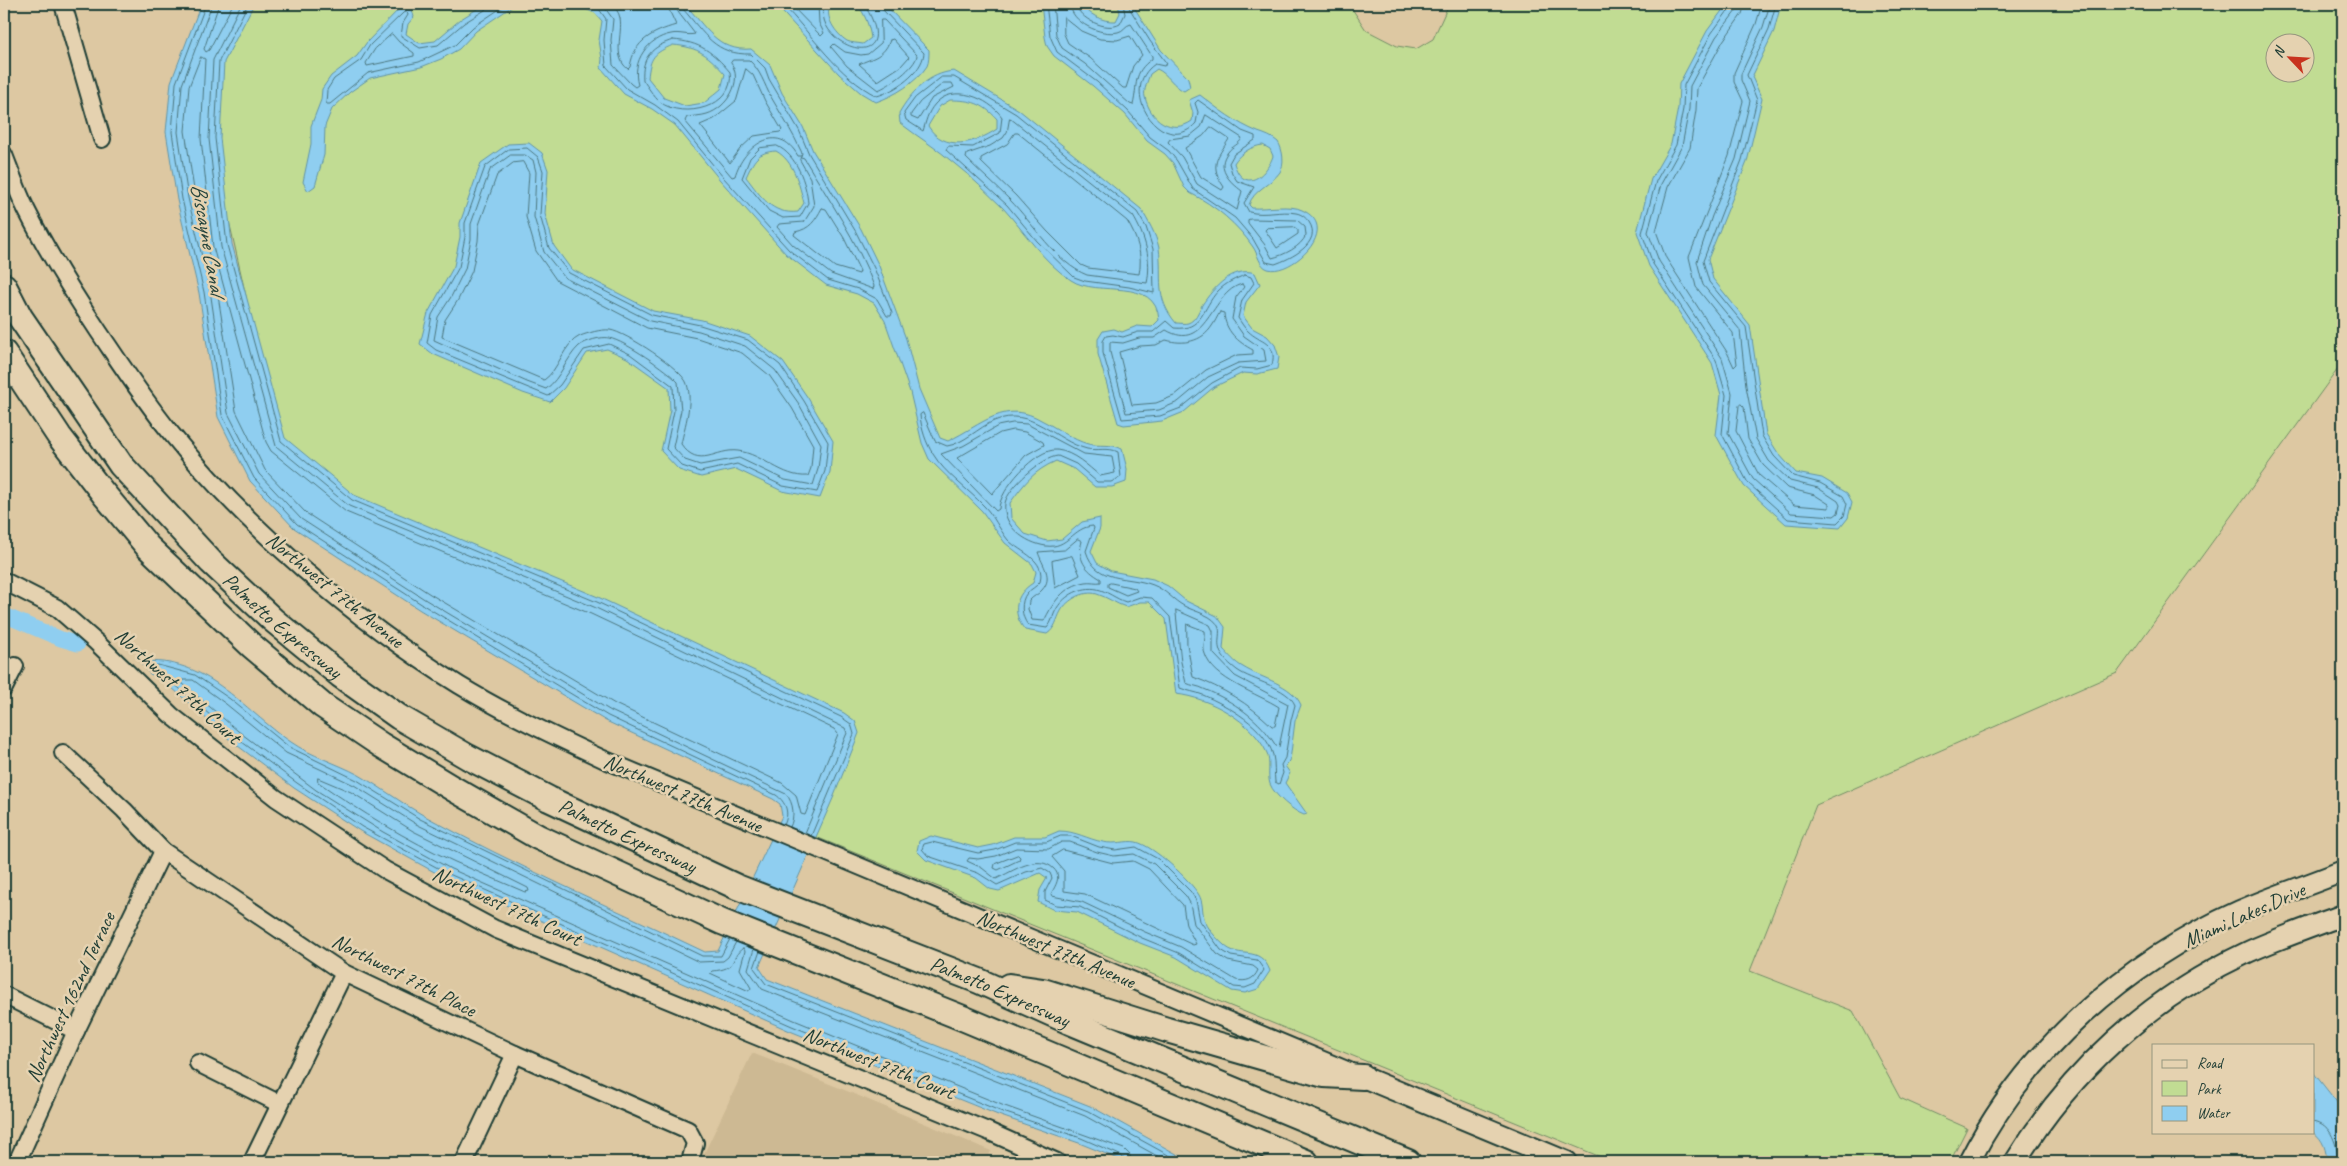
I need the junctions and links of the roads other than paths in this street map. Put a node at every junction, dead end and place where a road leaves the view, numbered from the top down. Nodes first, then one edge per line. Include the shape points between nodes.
1 (63, 4) edge
2 (102, 139) dead end
3 (4, 155) edge
4 (4, 286) edge
5 (4, 353) edge
6 (4, 581) edge
7 (15, 666) dead end
8 (4, 688) edge
9 (63, 753) dead end
10 (163, 851) junction
11 (2343, 871) edge
12 (2343, 915) edge
13 (344, 973) junction
14 (979, 981) junction
15 (4, 995) edge
16 (76, 1031) junction
17 (515, 1054) junction
18 (198, 1064) dead end
19 (1362, 1077) junction
20 (280, 1104) junction
21 (17, 1162) edge
22 (252, 1162) edge
23 (464, 1162) edge
24 (690, 1162) edge
25 (1057, 1162) edge
26 (1306, 1162) edge
27 (1408, 1162) edge
28 (1567, 1162) edge
29 (1969, 1162) edge
30 (2016, 1162) edge

1 - 2 street
3 - 19 street, Northwest 77th Avenue via 27,211 76,298 133,383 177,440 241,510 290,557 408,650 460,685 547,733 612,763
4 - 14 highway, Palmetto Expressway via 20,317 121,465 211,562 273,620 325,663 400,717 549,799 737,887
5 - 26 highway, Palmetto Expressway via 59,436 148,547 252,646 323,706 381,745 538,837 722,922 965,1019
6 - 25 street, Northwest 77th Court via 57,608 179,721 276,798 385,870 495,928
7 - 8 street
9 - 10 street, Northwest 77th Place
10 - 13 street, Northwest 77th Place
10 - 16 street, Northwest 162nd Terrace
11 - 29 main road, Miami Lakes Drive via 2240,911 2156,957 2114,987 2039,1059 1996,1117
12 - 30 main road, Miami Lakes Drive via 2246,953 2146,1014 2075,1079
13 - 17 street, Northwest 77th Place
13 - 20 street
14 - 19 highway via 1043,991 1324,1075
14 - 27 highway, Palmetto Expressway
15 - 16 street
16 - 21 street, Northwest 162nd Terrace
17 - 23 street
17 - 24 street, Northwest 77th Place via 688,1130 694,1143
18 - 20 street
19 - 28 main road, Northwest 77th Avenue
20 - 22 street

